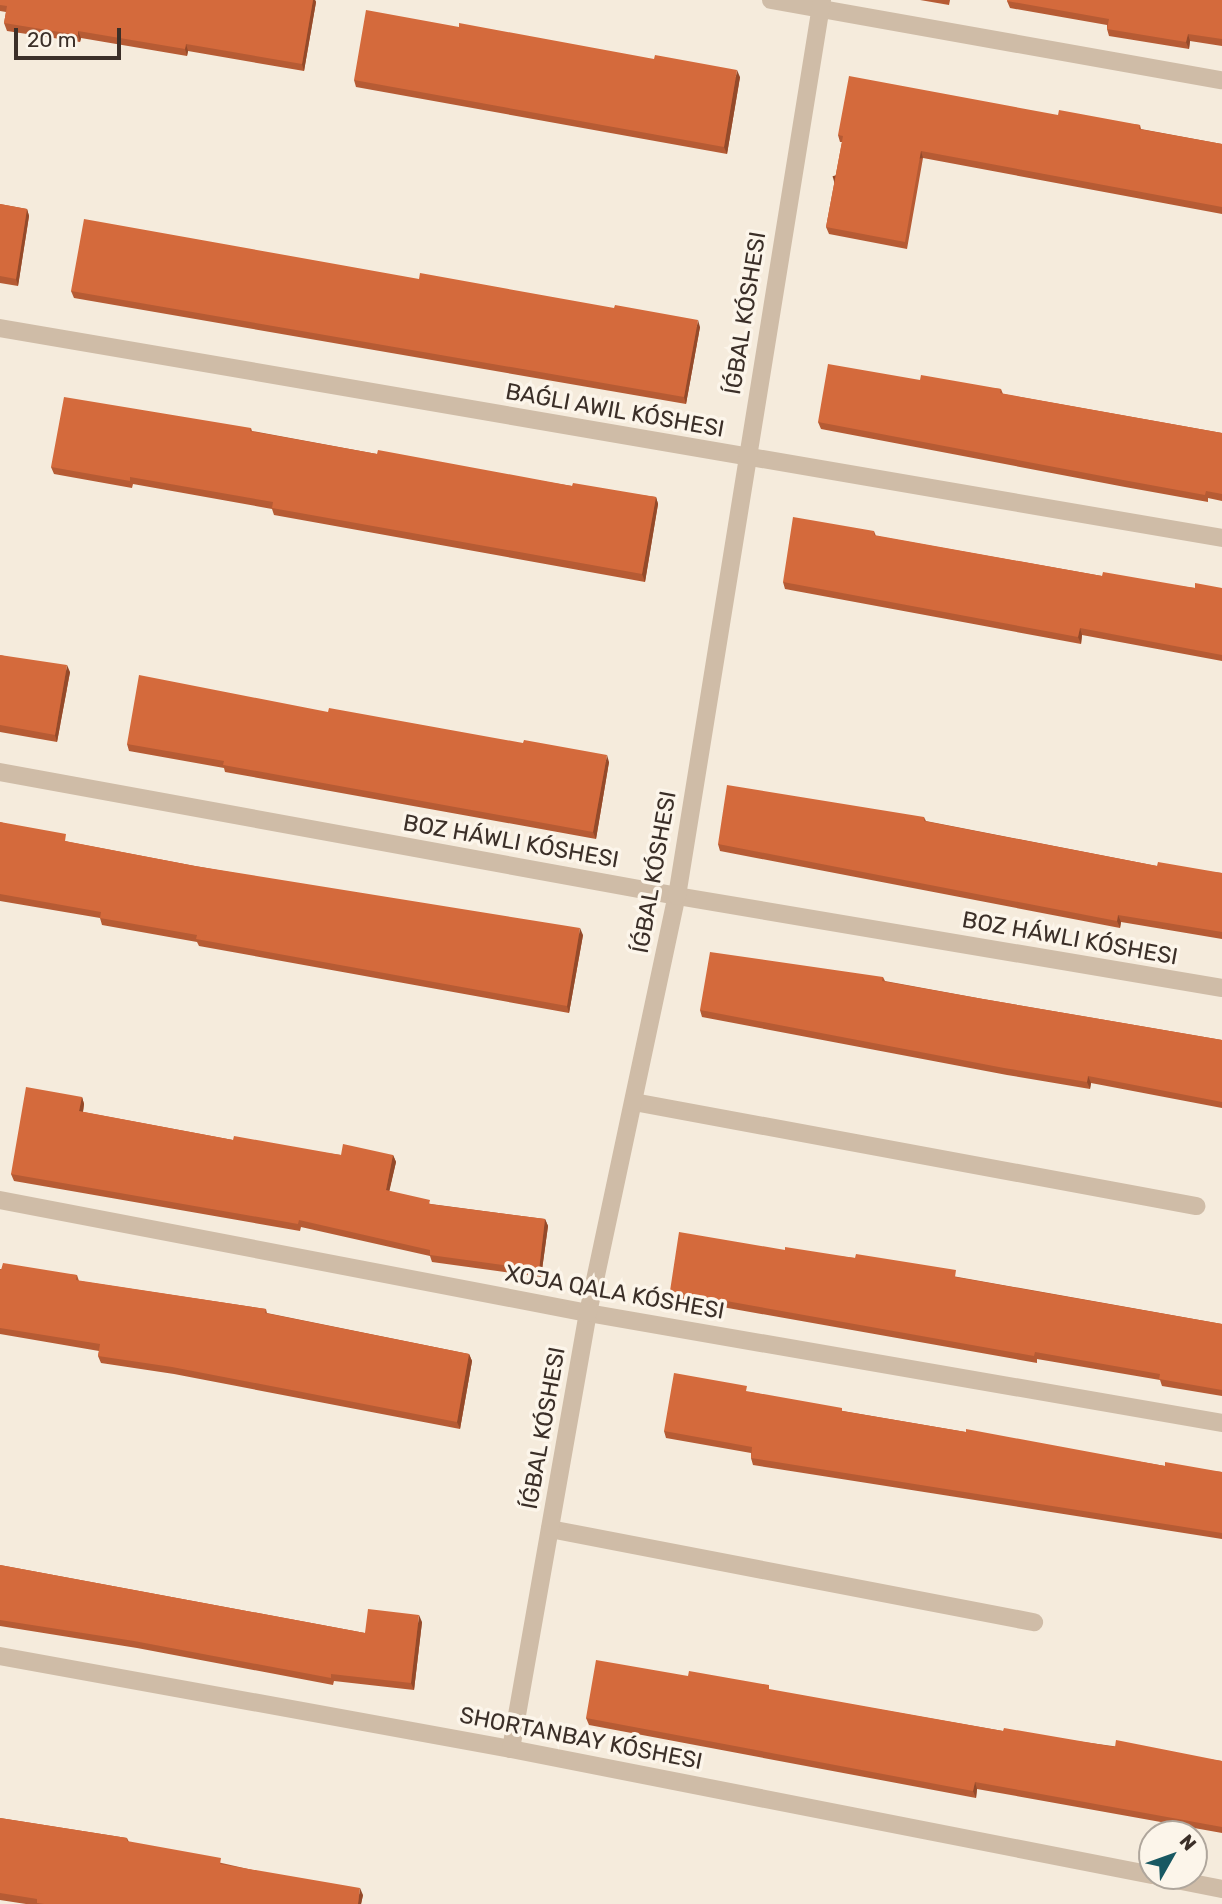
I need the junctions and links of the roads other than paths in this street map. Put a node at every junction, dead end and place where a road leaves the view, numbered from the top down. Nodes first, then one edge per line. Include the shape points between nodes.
1 (771, 0) edge
2 (821, 4) edge
3 (1222, 80) edge
4 (0, 328) edge
5 (746, 458) junction
6 (1222, 538) edge
7 (0, 772) edge
8 (677, 896) junction
9 (1222, 988) edge
10 (634, 1102) junction
11 (0, 1200) edge
12 (1196, 1206) dead end
13 (588, 1313) junction
14 (1222, 1423) edge
15 (550, 1530) junction
16 (1034, 1622) dead end
17 (0, 1656) edge
18 (511, 1749) junction
19 (1138, 1873) edge

1 - 2 street
2 - 3 street
2 - 5 street, ÍǴBAL KÓSHESI
4 - 5 street
5 - 6 street
5 - 8 street, ÍǴBAL KÓSHESI
7 - 8 street, BOZ HÁWLI KÓSHESI
8 - 9 street, BOZ HÁWLI KÓSHESI
8 - 10 street, ÍǴBAL KÓSHESI
10 - 12 street
10 - 13 street, ÍǴBAL KÓSHESI
11 - 13 street, XOJA QALA KÓSHESI
13 - 14 street, XOJA QALA KÓSHESI
13 - 15 street, ÍǴBAL KÓSHESI
15 - 16 street
15 - 18 street, ÍǴBAL KÓSHESI
17 - 18 street, SHORTANBAY KÓSHESI
18 - 19 street, SHORTANBAY KÓSHESI

